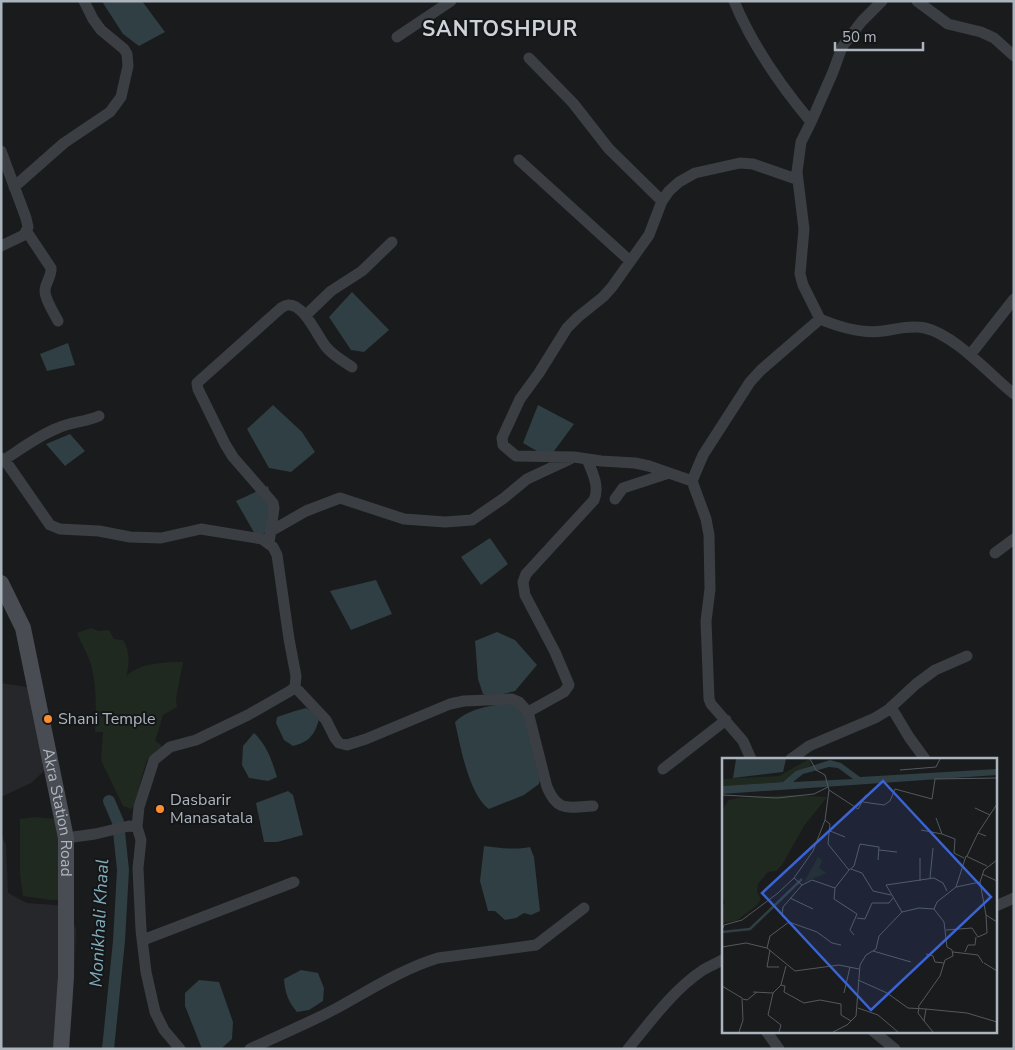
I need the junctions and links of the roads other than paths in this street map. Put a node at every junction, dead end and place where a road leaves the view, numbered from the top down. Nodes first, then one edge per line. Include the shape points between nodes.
1 (84, 1) edge
2 (451, 1) edge
3 (734, 1) edge
4 (882, 1) edge
5 (916, 1) edge
6 (397, 37) dead end
7 (1014, 56) edge
8 (529, 58) dead end
9 (812, 122) junction
10 (1, 151) edge
11 (519, 160) dead end
12 (797, 170) junction
13 (14, 187) junction
14 (662, 201) junction
15 (27, 232) junction
16 (392, 242) dead end
17 (1, 246) edge
18 (630, 261) junction
19 (1014, 299) edge
20 (306, 315) junction
21 (820, 319) junction
22 (58, 321) dead end
23 (970, 355) junction
24 (352, 367) dead end
25 (1014, 394) edge
26 (99, 416) dead end
27 (574, 457) junction
28 (3, 459) edge
29 (587, 459) junction
30 (669, 473) junction
31 (692, 481) junction
32 (615, 499) dead end
33 (270, 537) junction
34 (1014, 539) edge
35 (995, 553) dead end
36 (1, 583) edge
37 (967, 656) dead end
38 (295, 686) junction
39 (891, 707) junction
40 (528, 712) junction
41 (726, 720) junction
42 (750, 758) edge
43 (792, 758) edge
44 (924, 758) edge
45 (663, 769) dead end
46 (593, 806) dead end
47 (133, 826) junction
48 (66, 838) junction
49 (294, 882) dead end
50 (1014, 898) edge
51 (998, 905) edge
52 (584, 908) dead end
53 (142, 940) junction
54 (722, 960) edge
55 (767, 1032) edge
56 (874, 1032) edge
57 (61, 1049) edge
58 (180, 1049) edge
59 (250, 1049) edge
60 (628, 1049) edge
61 (779, 1049) edge
62 (895, 1049) edge

1 - 13 street via 101,30 127,54 128,66 121,97 110,112 64,143
2 - 6 street
3 - 9 street via 755,44
4 - 9 street via 842,47
5 - 7 street via 948,24 994,38
8 - 14 street via 573,104 609,149
9 - 12 street via 801,142
10 - 13 street
11 - 18 street
12 - 14 street via 740,163 695,173 668,191
12 - 21 street via 804,229 800,274 802,285
13 - 15 street via 26,218
14 - 18 street via 648,235
15 - 17 street
15 - 22 street via 51,268 45,290
16 - 20 street via 362,271 331,290
18 - 27 street via 603,297 567,328 520,400 502,438 503,445 516,456
19 - 23 street
20 - 24 street via 326,346
20 - 33 street via 295,306 281,308 196,385 224,444 273,503
21 - 23 street via 871,332 926,328
21 - 31 street via 750,382 703,455
23 - 25 street
26 - 28 street via 51,430
27 - 29 street
27 - 33 street via 528,479 472,520 404,519 340,498 306,511
28 - 33 street via 50,525 60,529 161,538 201,529 262,539
29 - 30 street via 635,463
29 - 40 street via 596,485 594,500 526,574 523,582 525,595 569,685 564,692
30 - 31 street
30 - 32 street via 623,488
31 - 41 street via 709,535 708,693 711,704
33 - 38 street via 277,555
34 - 35 street
36 - 48 main road, Akra Station Road via 24,628
37 - 39 street via 935,670
38 - 40 street via 326,720 339,743 347,745 464,701 512,699
38 - 47 street via 248,715 196,740 170,747 154,760
39 - 43 street via 875,718 809,746
39 - 44 street
40 - 46 street via 552,799 564,806
41 - 42 street
41 - 45 street
47 - 48 street
47 - 53 street via 140,840 138,868
48 - 57 main road, Akra Station Road via 66,976
49 - 53 street
50 - 51 street
52 - 59 street via 536,944 422,963 336,1009
53 - 58 street via 155,1012 164,1030
54 - 60 street via 687,983
55 - 61 street
56 - 62 street

